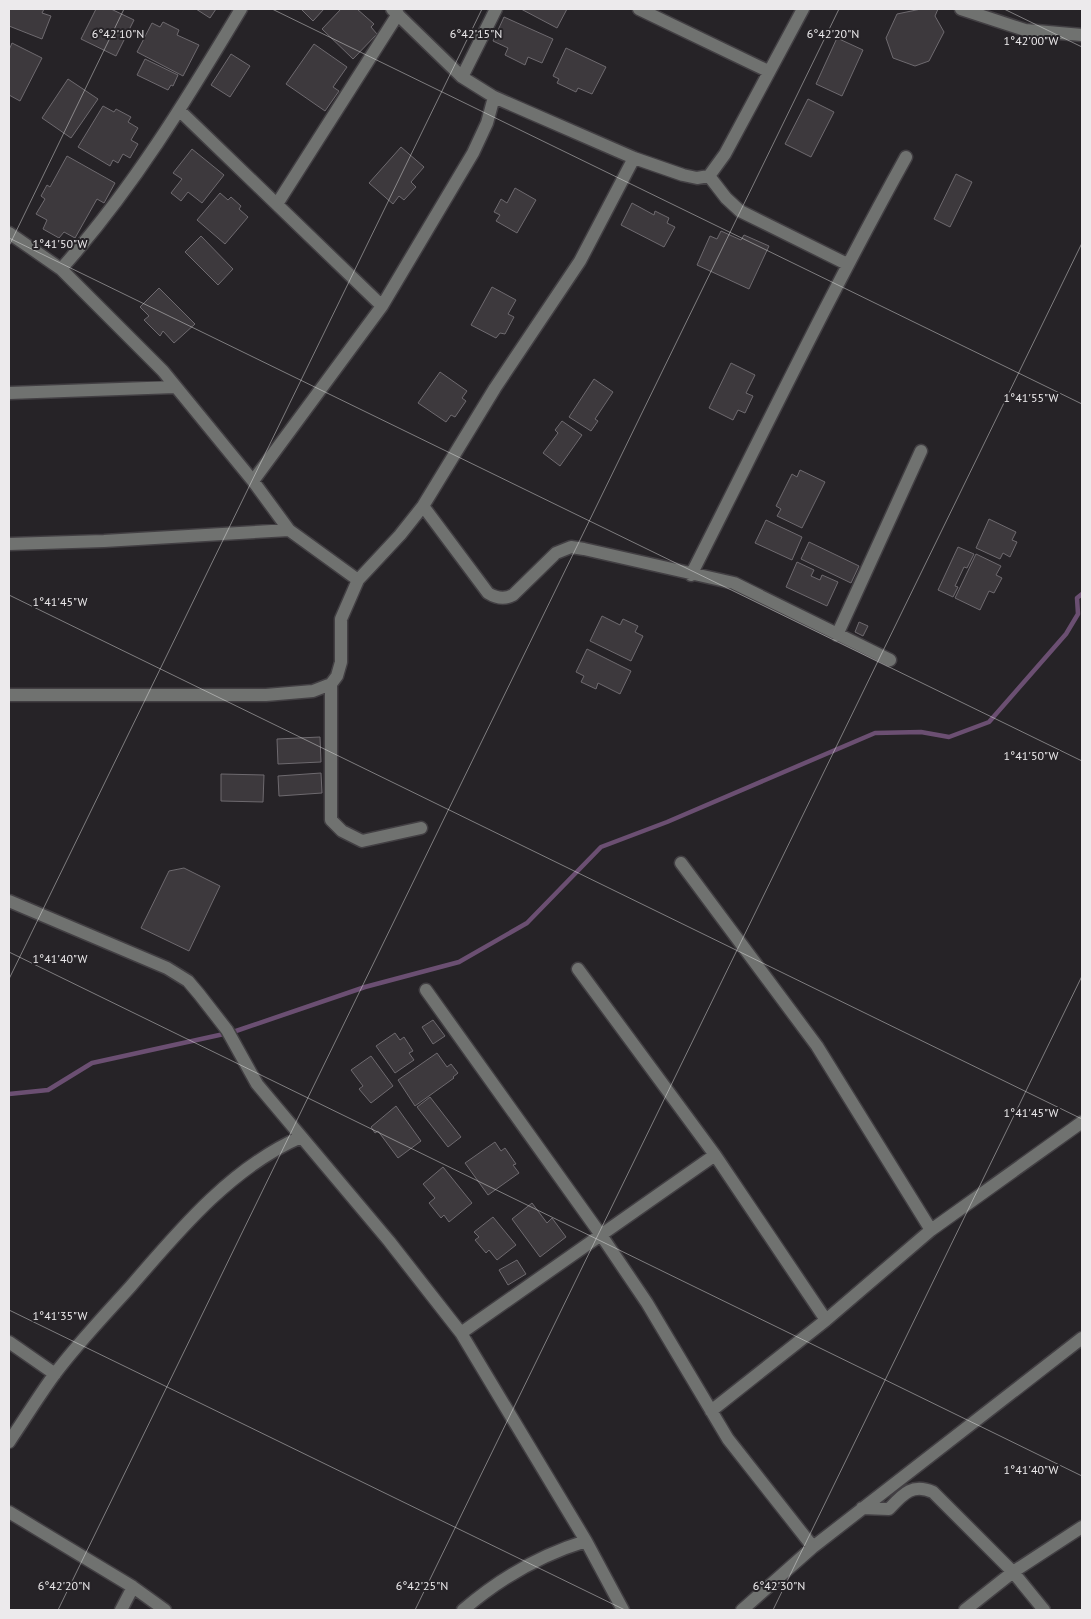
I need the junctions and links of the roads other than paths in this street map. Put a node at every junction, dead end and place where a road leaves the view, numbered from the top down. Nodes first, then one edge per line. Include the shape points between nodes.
1 (241, 9) edge
2 (496, 9) edge
3 (639, 9) edge
4 (802, 9) edge
5 (961, 9) edge
6 (395, 12) edge
7 (1082, 35) edge
8 (768, 71) junction
9 (462, 77) junction
10 (494, 97) junction
11 (180, 111) junction
12 (906, 157) dead end
13 (634, 158) junction
14 (709, 176) junction
15 (277, 204) junction
16 (9, 233) edge
17 (847, 264) junction
18 (61, 268) junction
19 (382, 306) junction
20 (175, 387) junction
21 (9, 393) edge
22 (920, 451) dead end
23 (253, 481) junction
24 (423, 506) junction
25 (289, 530) junction
26 (9, 544) edge
27 (691, 575) junction
28 (358, 580) junction
29 (836, 635) junction
30 (890, 660) dead end
31 (331, 684) junction
32 (9, 695) edge
33 (421, 828) dead end
34 (681, 863) dead end
35 (9, 901) edge
36 (578, 969) dead end
37 (426, 990) dead end
38 (1082, 1122) edge
39 (301, 1137) junction
40 (715, 1155) junction
41 (931, 1230) junction
42 (601, 1235) junction
43 (826, 1320) junction
44 (461, 1333) junction
45 (1082, 1338) edge
46 (9, 1342) edge
47 (55, 1374) junction
48 (711, 1411) junction
49 (9, 1442) edge
50 (862, 1508) junction
51 (9, 1512) edge
52 (1082, 1527) edge
53 (586, 1541) junction
54 (813, 1547) junction
55 (1012, 1572) junction
56 (133, 1587) junction
57 (121, 1610) edge
58 (165, 1610) edge
59 (463, 1610) edge
60 (623, 1610) edge
61 (742, 1610) edge
62 (965, 1610) edge
63 (1044, 1610) edge

1 - 11 street
2 - 9 street
3 - 8 street
4 - 8 street
5 - 7 street via 1025,30
6 - 9 street
6 - 15 street
8 - 14 street via 725,154
9 - 10 street
10 - 13 street
10 - 19 street via 487,123 473,153
11 - 15 street
11 - 18 street via 91,235
12 - 17 street
13 - 14 street via 683,175
13 - 24 street via 580,261 495,388
14 - 17 street via 740,210
15 - 19 street
16 - 18 street
17 - 27 street
18 - 20 street
19 - 23 street
20 - 21 street
20 - 23 street
22 - 29 street
23 - 25 street
24 - 27 street via 488,593 495,597 513,596 556,553 571,548 584,548
24 - 28 street
25 - 26 street
25 - 28 street
27 - 29 street via 734,583
28 - 31 street via 342,619 341,662 338,676
29 - 30 street
31 - 32 street via 313,691 266,695
31 - 33 street via 331,820 342,831 362,841
34 - 41 street via 818,1046
35 - 39 street via 168,968 188,981 229,1034 256,1084
36 - 40 street
37 - 42 street
38 - 41 street
39 - 44 street
39 - 47 street via 256,1161 209,1201 152,1261
40 - 42 street
40 - 43 street
41 - 43 street
42 - 44 street
42 - 48 street via 647,1303
43 - 48 street
44 - 53 street
45 - 50 street
46 - 47 street
47 - 49 street
48 - 54 street via 728,1439
50 - 54 street
50 - 55 street via 889,1509 905,1492 924,1488 937,1496
51 - 56 street
52 - 55 street
53 - 59 street via 521,1568
53 - 60 street
54 - 61 street
55 - 62 street
55 - 63 street
56 - 57 street
56 - 58 street

